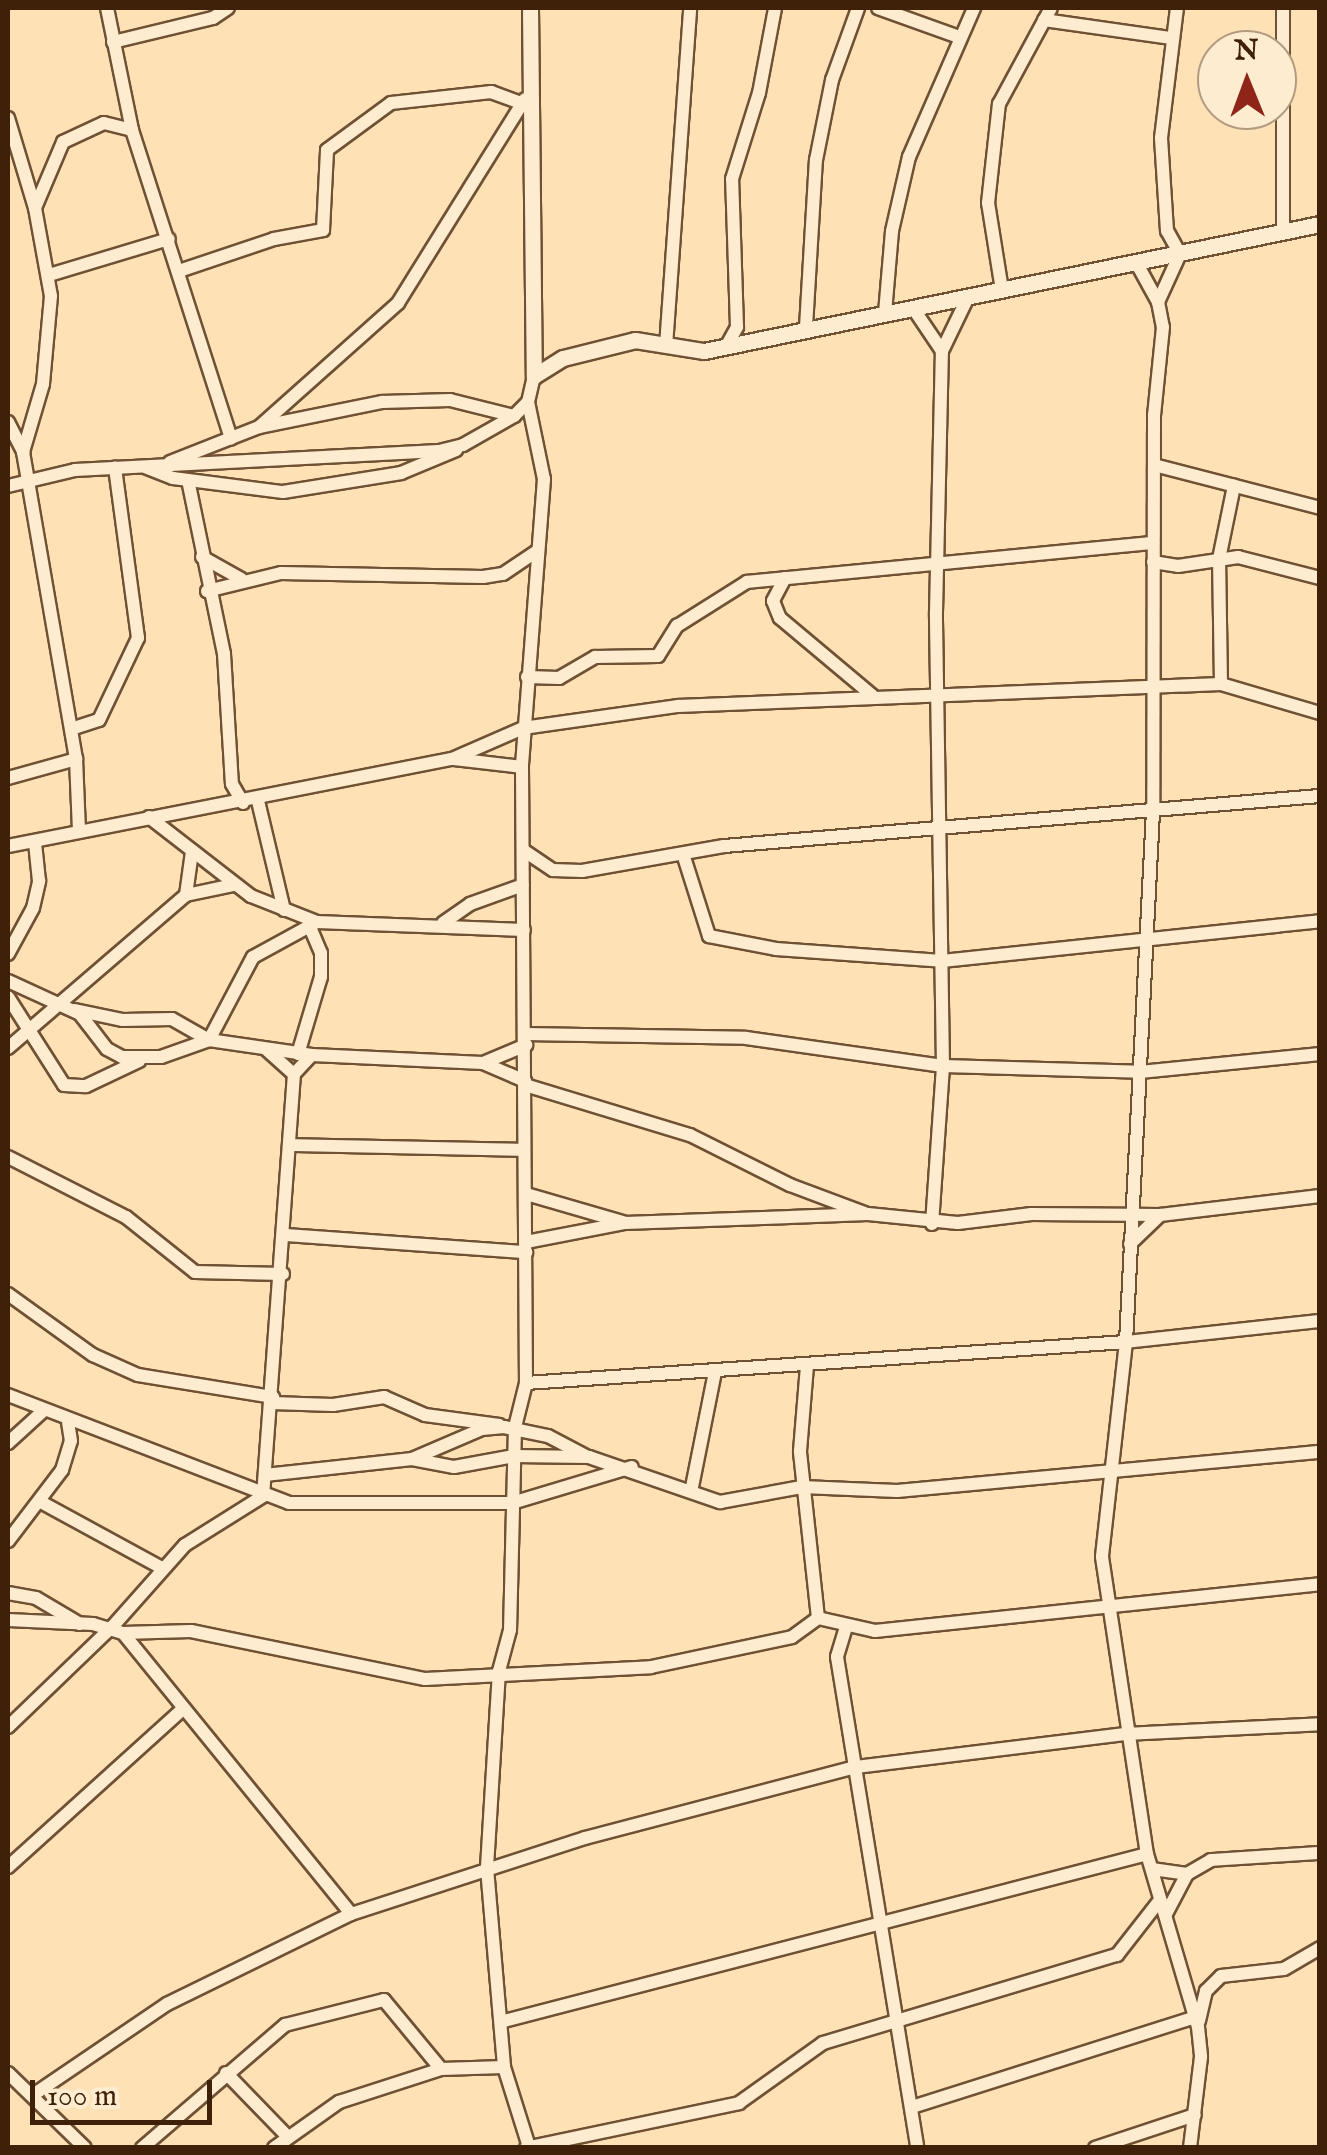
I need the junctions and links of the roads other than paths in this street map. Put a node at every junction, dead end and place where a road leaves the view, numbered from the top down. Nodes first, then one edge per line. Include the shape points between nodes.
1 (107, 8) edge
2 (228, 8) edge
3 (530, 8) edge
4 (690, 8) edge
5 (775, 8) edge
6 (858, 8) edge
7 (878, 8) edge
8 (974, 8) edge
9 (1177, 8) edge
10 (1284, 8) edge
11 (1048, 14) edge
12 (959, 37) junction
13 (1170, 38) junction
14 (113, 42) junction
15 (525, 98) junction
16 (8, 118) edge
17 (132, 130) junction
18 (35, 208) junction
19 (1320, 224) edge
20 (1283, 230) junction
21 (169, 239) junction
22 (1180, 254) junction
23 (1136, 262) junction
24 (179, 271) junction
25 (50, 275) junction
26 (1002, 290) junction
27 (968, 296) junction
28 (1158, 302) junction
29 (913, 308) junction
30 (885, 314) junction
31 (806, 327) junction
32 (666, 346) junction
33 (726, 347) junction
34 (942, 351) junction
35 (534, 376) junction
36 (528, 402) junction
37 (514, 416) junction
38 (8, 422) edge
39 (259, 427) junction
40 (230, 438) junction
41 (463, 446) junction
42 (23, 452) junction
43 (1154, 466) junction
44 (152, 467) junction
45 (116, 468) junction
46 (27, 478) junction
47 (188, 480) junction
48 (8, 486) edge
49 (1234, 486) junction
50 (1320, 508) edge
51 (1154, 543) junction
52 (536, 552) junction
53 (202, 557) junction
54 (1219, 559) junction
55 (938, 560) junction
56 (1153, 562) junction
57 (787, 576) junction
58 (1320, 578) edge
59 (241, 579) junction
60 (208, 591) junction
61 (527, 677) junction
62 (1221, 684) junction
63 (1154, 689) junction
64 (874, 696) junction
65 (938, 696) junction
66 (1320, 713) edge
67 (524, 728) junction
68 (71, 729) junction
69 (452, 758) junction
70 (76, 759) junction
71 (522, 766) junction
72 (8, 778) edge
73 (232, 784) junction
74 (1320, 796) edge
75 (258, 801) junction
76 (242, 803) junction
77 (1154, 811) junction
78 (198, 812) junction
79 (149, 817) junction
80 (942, 824) junction
81 (79, 831) junction
82 (35, 844) junction
83 (8, 846) edge
84 (524, 850) junction
85 (192, 852) junction
86 (684, 858) junction
87 (523, 884) junction
88 (234, 885) junction
89 (186, 896) junction
90 (284, 910) junction
91 (1320, 920) edge
92 (313, 923) junction
93 (444, 923) junction
94 (524, 930) junction
95 (1145, 944) junction
96 (8, 954) edge
97 (942, 961) junction
98 (8, 981) edge
99 (8, 997) edge
100 (60, 1002) junction
101 (73, 1010) junction
102 (26, 1032) junction
103 (209, 1040) junction
104 (525, 1040) junction
105 (8, 1048) edge
106 (268, 1050) junction
107 (305, 1054) junction
108 (1320, 1054) edge
109 (141, 1060) junction
110 (483, 1063) junction
111 (942, 1066) junction
112 (1140, 1072) junction
113 (294, 1074) junction
114 (525, 1083) junction
115 (289, 1145) junction
116 (524, 1150) junction
117 (8, 1157) edge
118 (526, 1194) junction
119 (1320, 1196) edge
120 (868, 1214) junction
121 (1160, 1215) junction
122 (1131, 1216) junction
123 (625, 1223) junction
124 (926, 1224) junction
125 (286, 1236) junction
126 (1130, 1244) junction
127 (526, 1247) junction
128 (284, 1274) junction
129 (8, 1294) edge
130 (1320, 1320) edge
131 (1126, 1342) junction
132 (807, 1366) junction
133 (716, 1372) junction
134 (275, 1377) junction
135 (526, 1383) junction
136 (8, 1395) edge
137 (247, 1396) junction
138 (273, 1400) junction
139 (44, 1411) junction
140 (68, 1423) junction
141 (510, 1427) junction
142 (8, 1443) edge
143 (1320, 1452) edge
144 (514, 1456) junction
145 (588, 1457) junction
146 (412, 1458) junction
147 (632, 1467) junction
148 (1108, 1471) junction
149 (264, 1475) junction
150 (692, 1487) junction
151 (802, 1487) junction
152 (262, 1496) junction
153 (40, 1501) junction
154 (512, 1504) junction
155 (8, 1542) edge
156 (162, 1568) junction
157 (1320, 1584) edge
158 (8, 1594) edge
159 (1107, 1607) junction
160 (818, 1618) junction
161 (8, 1620) edge
162 (80, 1624) junction
163 (846, 1627) junction
164 (118, 1630) junction
165 (499, 1670) junction
166 (183, 1709) junction
167 (1320, 1724) edge
168 (8, 1727) edge
169 (1125, 1734) junction
170 (856, 1767) junction
171 (1320, 1853) edge
172 (1147, 1854) junction
173 (8, 1867) edge
174 (487, 1868) junction
175 (1152, 1869) junction
176 (1187, 1874) junction
177 (1160, 1900) junction
178 (350, 1914) junction
179 (1166, 1914) junction
180 (884, 1927) junction
181 (1320, 1948) edge
182 (901, 2020) junction
183 (504, 2021) junction
184 (1197, 2022) junction
185 (504, 2067) junction
186 (441, 2069) junction
187 (8, 2073) edge
188 (226, 2073) junction
189 (33, 2095) junction
190 (912, 2106) junction
191 (1195, 2115) junction
192 (288, 2137) junction
193 (527, 2147) edge
194 (85, 2148) edge
195 (142, 2148) edge
196 (274, 2148) edge
197 (917, 2148) edge
198 (1095, 2148) edge
199 (1190, 2148) edge

1 - 14 street
2 - 14 street via 213,18
3 - 15 street
4 - 32 street
5 - 33 street via 760,93 732,179 737,327
6 - 31 street via 832,80 816,160
7 - 12 street
8 - 12 street
9 - 13 street
10 - 20 street
11 - 13 street
11 - 26 street via 1007,80 989,164
12 - 30 street via 909,157 892,231
13 - 22 street via 1162,193 1170,242
14 - 17 street
15 - 24 street via 491,92 391,103 327,150 322,230
15 - 35 street
15 - 39 street via 398,304
16 - 18 street
17 - 18 street via 104,123 64,142
17 - 21 street
18 - 25 street
19 - 20 street
20 - 22 street
21 - 24 street
21 - 25 street
22 - 23 street
22 - 28 street
23 - 26 street
23 - 28 street
24 - 40 street
25 - 42 street via 46,372
26 - 27 street
27 - 29 street
27 - 34 street
28 - 43 street via 1163,344
29 - 30 street
29 - 34 street
30 - 31 street
31 - 33 street
32 - 33 street via 684,352
32 - 35 street via 635,340 564,358
34 - 55 street
35 - 36 street
36 - 37 street
36 - 52 street via 543,458
37 - 39 street via 421,399
37 - 41 street
38 - 42 street
39 - 40 street
40 - 44 street
41 - 44 street via 329,452 256,465
41 - 47 street via 402,474 340,478 295,491
42 - 46 street
43 - 49 street
43 - 51 street
44 - 45 street
44 - 47 street
45 - 46 street
45 - 68 street via 138,638 99,720
46 - 48 street
46 - 68 street
47 - 53 street
49 - 50 street
49 - 54 street
51 - 55 street
51 - 56 street
52 - 59 street via 504,574 483,577 281,573
52 - 61 street
53 - 59 street
53 - 60 street
54 - 56 street via 1178,566
54 - 58 street via 1281,564
54 - 62 street
55 - 57 street
55 - 65 street
56 - 63 street
57 - 61 street via 741,584 678,626 658,656 595,657 559,678
57 - 64 street via 774,591 780,618
59 - 60 street
60 - 73 street via 226,667
61 - 67 street
62 - 63 street
62 - 66 street
63 - 65 street
63 - 77 street
64 - 65 street
64 - 67 street via 678,706
65 - 80 street
67 - 69 street
67 - 71 street
68 - 70 street
69 - 71 street
69 - 75 street
70 - 72 street
70 - 81 street
71 - 84 street
73 - 76 street
73 - 78 street
74 - 77 street
75 - 76 street
75 - 90 street
76 - 78 street
77 - 80 street
77 - 95 street
78 - 79 street
79 - 81 street
79 - 85 street
80 - 86 street via 724,846
80 - 97 street
81 - 82 street
82 - 83 street
82 - 96 street via 33,908
84 - 86 street via 553,870
84 - 87 street
85 - 88 street
85 - 89 street
86 - 97 street via 709,936 776,950
87 - 93 street via 470,904
87 - 94 street
88 - 89 street
88 - 90 street
89 - 100 street
90 - 92 street
91 - 95 street via 1203,930
92 - 93 street
92 - 103 street via 266,946 241,971
92 - 107 street via 321,976
93 - 94 street
94 - 104 street
95 - 97 street
95 - 112 street
97 - 111 street
98 - 100 street
99 - 102 street
100 - 101 street
100 - 102 street
101 - 103 street via 123,1020 172,1019
101 - 109 street via 107,1049
102 - 105 street
102 - 109 street via 56,1078 74,1088
103 - 106 street
103 - 109 street
104 - 110 street
104 - 111 street via 746,1038
104 - 114 street
106 - 107 street
106 - 113 street
107 - 110 street
107 - 113 street
108 - 112 street
110 - 114 street
111 - 112 street
111 - 124 street via 934,1208
112 - 122 street
113 - 115 street
114 - 116 street
114 - 120 street via 690,1134 790,1185 834,1196
115 - 116 street
115 - 125 street
116 - 118 street
117 - 128 street via 126,1217 195,1272
118 - 123 street
118 - 127 street
119 - 121 street
120 - 123 street
120 - 124 street
121 - 122 street
121 - 126 street
122 - 124 street via 1031,1214
122 - 126 street
123 - 127 street
125 - 127 street
125 - 128 street
126 - 131 street
127 - 135 street
128 - 134 street
129 - 137 street via 115,1366
130 - 131 street
131 - 132 street
131 - 148 street
132 - 133 street
132 - 151 street
133 - 135 street via 594,1374
133 - 150 street
134 - 137 street
134 - 138 street
135 - 141 street
136 - 139 street
137 - 138 street
138 - 141 street via 334,1405 384,1397 426,1415
138 - 149 street
139 - 140 street
139 - 142 street
140 - 152 street
140 - 153 street via 68,1459
141 - 144 street
141 - 145 street
141 - 146 street via 482,1429
143 - 148 street
144 - 145 street
144 - 146 street via 454,1467
144 - 154 street
145 - 147 street
146 - 149 street
147 - 150 street
147 - 154 street
148 - 151 street via 897,1491
148 - 159 street via 1102,1557
149 - 152 street
150 - 151 street via 720,1502
151 - 160 street
152 - 154 street via 322,1507
152 - 156 street via 209,1524
153 - 155 street
153 - 156 street
154 - 165 street via 510,1630
156 - 164 street
157 - 159 street
158 - 162 street via 36,1598
159 - 163 street via 876,1632
159 - 169 street
160 - 163 street
160 - 165 street via 792,1637 651,1667
161 - 162 street
162 - 164 street
163 - 170 street via 837,1658
164 - 165 street via 191,1631 425,1678
164 - 166 street
164 - 168 street
165 - 174 street
166 - 173 street
166 - 178 street
167 - 169 street
169 - 170 street
169 - 172 street
170 - 174 street
170 - 180 street
171 - 176 street via 1235,1854
172 - 175 street
172 - 180 street
174 - 178 street
174 - 183 street
175 - 176 street
175 - 177 street
176 - 179 street
177 - 179 street
177 - 182 street via 1118,1955
178 - 189 street via 168,2004
179 - 184 street
180 - 182 street
180 - 183 street
181 - 184 street via 1284,1969 1221,1976 1206,1992
182 - 190 street
182 - 193 street via 823,2043 739,2103
183 - 185 street
184 - 190 street
184 - 191 street
185 - 186 street
185 - 193 street
186 - 188 street via 384,2000 285,2025
186 - 192 street via 339,2102
187 - 189 street
188 - 192 street
188 - 195 street
189 - 194 street
190 - 197 street
191 - 198 street
191 - 199 street
192 - 196 street

